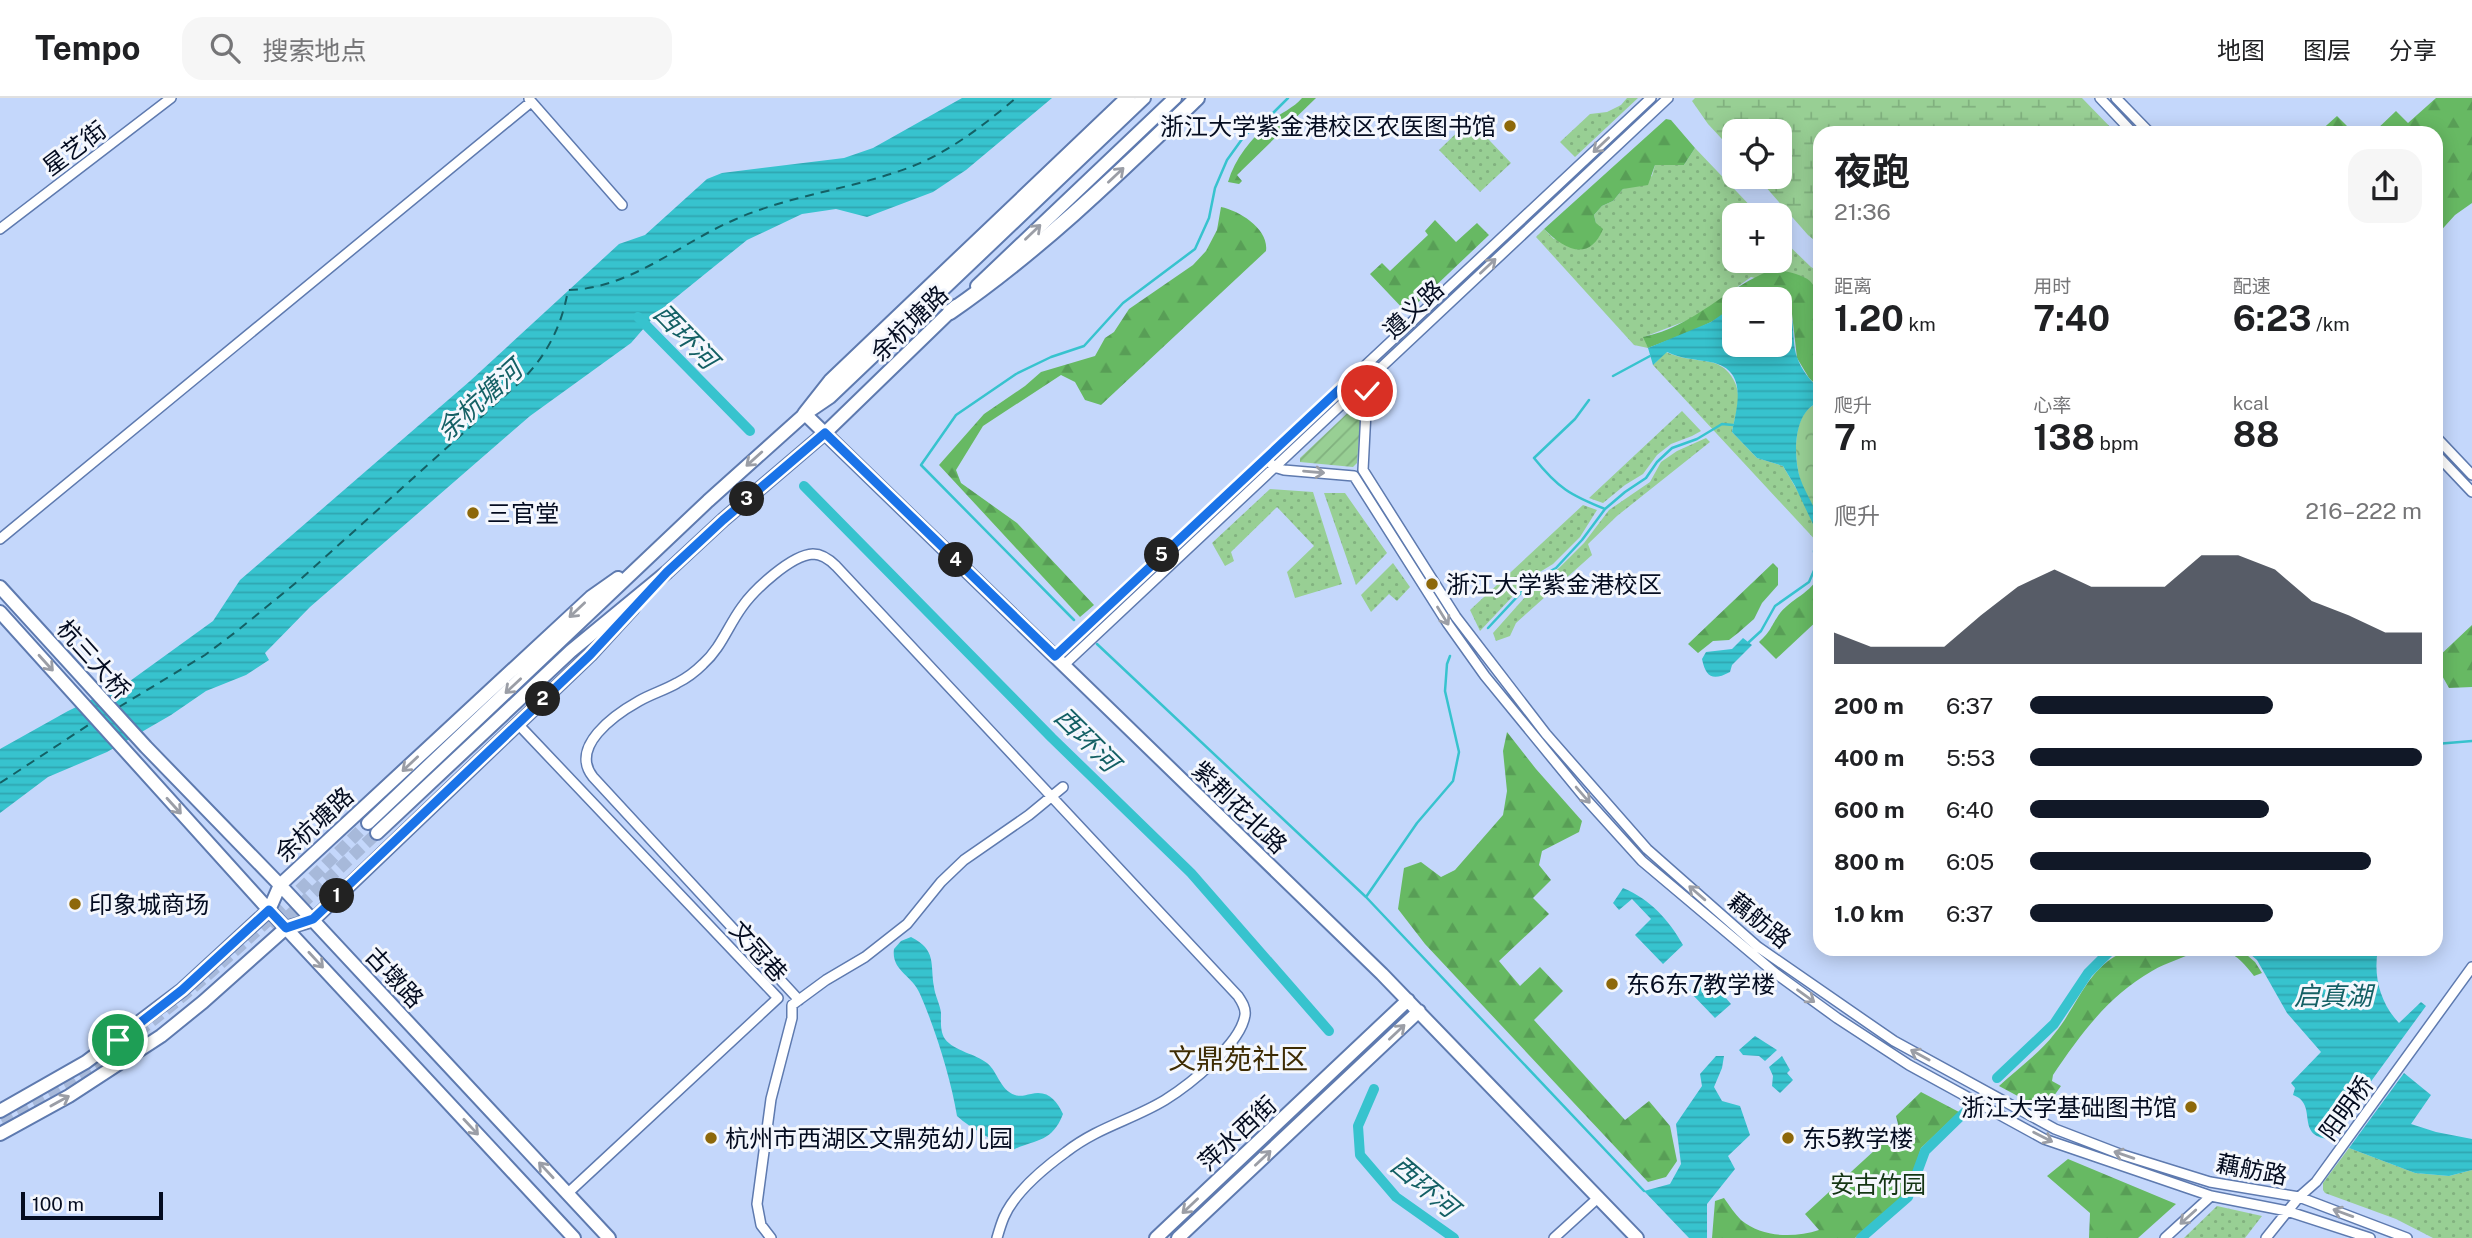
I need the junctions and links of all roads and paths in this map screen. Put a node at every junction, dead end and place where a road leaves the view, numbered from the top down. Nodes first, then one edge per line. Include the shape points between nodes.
1 (171, 98) edge
2 (1128, 98) edge
3 (1144, 98) edge
4 (1175, 98) edge
5 (1197, 98) edge
6 (1651, 98) edge
7 (1668, 98) edge
8 (2100, 98) edge
9 (2116, 98) edge
10 (530, 100) edge
11 (2126, 126) edge
12 (2143, 126) edge
13 (622, 205) dead end
14 (0, 229) edge
15 (950, 312) junction
16 (1359, 371) junction
17 (1366, 379) junction
18 (805, 414) junction
19 (825, 433) junction
20 (2443, 445) edge
21 (1266, 458) junction
22 (2443, 461) edge
23 (1274, 467) junction
24 (2472, 475) edge
25 (2472, 492) edge
26 (0, 539) edge
27 (652, 555) junction
28 (667, 572) junction
29 (0, 586) edge
30 (0, 612) edge
31 (1059, 660) junction
32 (517, 723) junction
33 (146, 747) joint
34 (128, 755) joint
35 (1063, 787) dead end
36 (1051, 797) junction
37 (280, 885) junction
38 (269, 910) junction
39 (313, 919) junction
40 (286, 928) junction
41 (2472, 967) edge
42 (799, 1000) junction
43 (1408, 1000) junction
44 (1419, 1011) junction
45 (0, 1111) edge
46 (0, 1134) edge
47 (568, 1193) junction
48 (2211, 1196) junction
49 (2299, 1197) junction
50 (1599, 1198) junction
51 (2287, 1211) junction
52 (567, 1235) edge
53 (609, 1238) edge
54 (771, 1238) edge
55 (997, 1238) edge
56 (1156, 1238) edge
57 (1178, 1238) edge
58 (1554, 1238) edge
59 (1637, 1238) edge
60 (2165, 1238) edge
61 (2266, 1238) edge
62 (2370, 1238) edge
63 (2407, 1238) edge

1 - 14 street, 星艺街
2 - 18 highway via 841,372
3 - 18 main road, 余杭塘路 via 830,397
15 -> 4 main road, 余杭塘路
15 -> 5 highway via 998,279 1072,216
6 -> 16 street, 遵义路
17 -> 7 street, 遵义路
8 - 11 street
9 - 12 street
10 - 13 street
10 - 26 street
15 - 19 main road, 余杭塘路
16 - 17 street
16 - 21 street, 遵义路
17 - 23 street, 遵义路
49 -> 17 street, 藕舫路 via 2210,1182 2055,1129 1894,1041 1758,947 1647,849 1546,734 1456,617 1363,470
18 - 19 main road, 紫荆花北路
18 -> 27 main road, 余杭塘路
19 - 28 main road, 余杭塘路
19 - 31 main road, 紫荆花北路
20 - 24 street
21 - 23 street
21 - 31 street, 遵义路
22 - 25 street
23 - 31 street, 遵义路
23 -> 48 street, 藕舫路 via 1354,476 1448,624 1514,713 1642,861 1775,972 1909,1065 2044,1139
27 -> 28 main road, 余杭塘路 via 373,828
27 -> 37 main road, 余杭塘路 via 591,597
28 - 32 main road, 余杭塘路 via 590,655
29 - 33 main road, 杭三大桥
30 -> 34 main road, 杭三大桥
31 - 43 main road, 紫荆花北路
32 - 39 main road, 余杭塘路
32 - 47 street, 文冠巷 via 778,998
33 - 37 main road, 古墩路
34 -> 38 main road, 古墩路
35 - 36 street
36 - 42 street via 964,860 907,924
36 - 42 street via 830,559 809,554 771,578 741,608 706,662 605,726 585,754 593,777
36 - 55 street via 1238,996 1245,1015 1230,1044 1184,1087 1064,1153 1018,1195
37 - 38 main road, 余杭塘路
37 - 39 main road, 古墩路
38 - 40 main road, 古墩路
38 - 45 main road, 余杭塘路 via 182,990 118,1040
39 - 40 main road, 余杭塘路
47 -> 39 main road, 古墩路
46 -> 40 main road, 余杭塘路 via 161,1036
40 -> 52 main road, 古墩路
41 - 49 street, 阳明桥 via 2316,1182
42 - 54 street via 792,1005 771,1099 757,1204 761,1225
43 - 44 main road, 紫荆花北路
43 -> 56 main road, 萍水西街
44 - 50 main road, 紫荆花北路
57 -> 44 main road, 萍水西街
47 - 53 main road, 古墩路
48 - 51 street, 藕舫路
48 -> 60 street
49 - 51 street, 阳明桥
63 -> 49 street, 藕舫路
50 - 58 street
50 - 59 main road, 紫荆花北路
51 - 61 street, 阳明桥
51 - 62 street, 藕舫路

